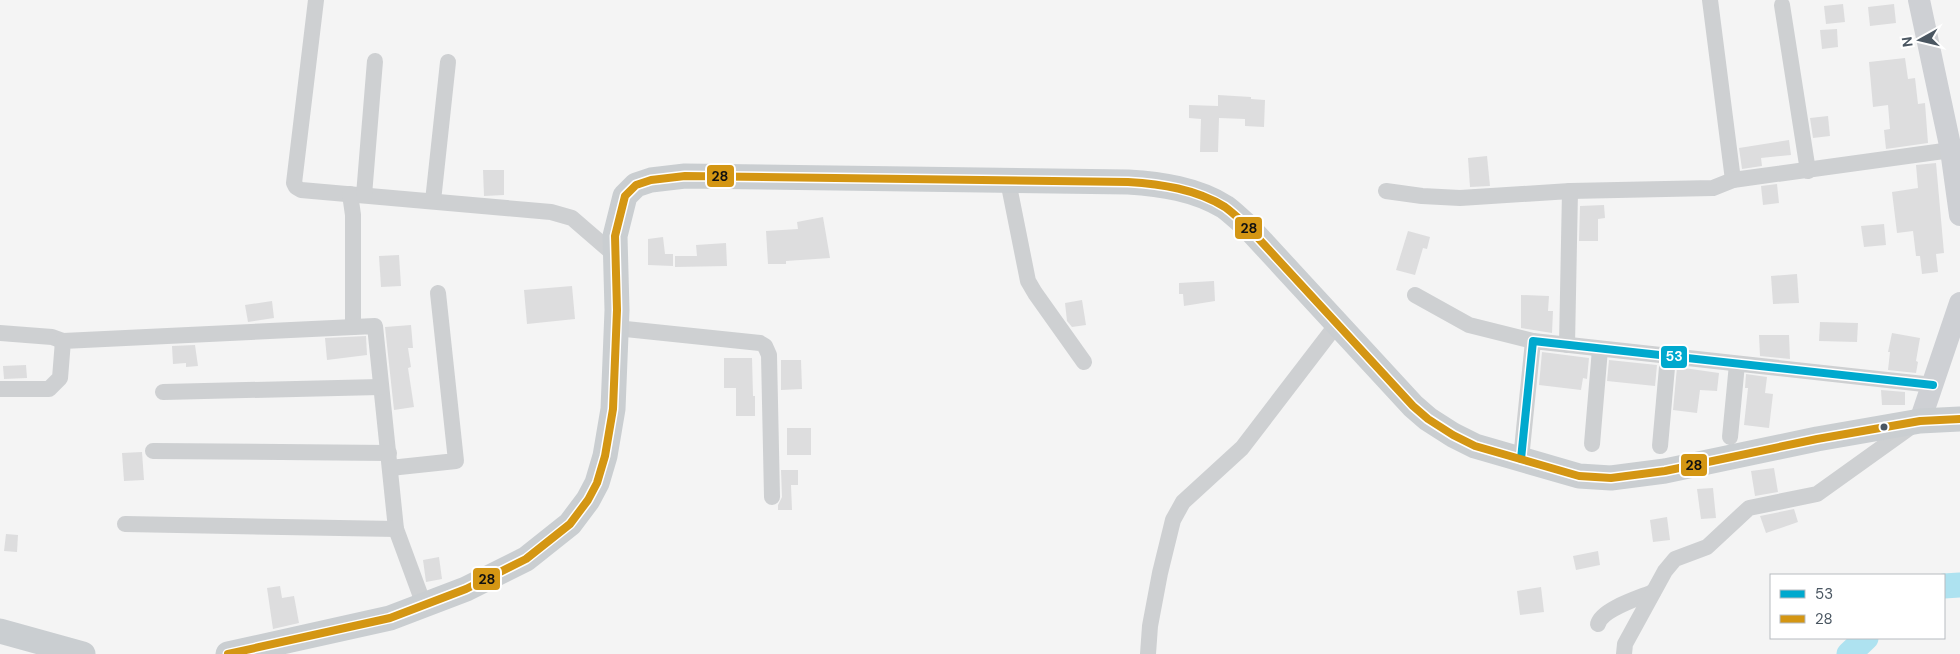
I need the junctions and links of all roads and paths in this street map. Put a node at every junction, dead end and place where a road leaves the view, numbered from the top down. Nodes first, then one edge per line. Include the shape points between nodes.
1 (316, 0) edge
2 (1710, 0) edge
3 (1919, 0) edge
4 (1782, 5) dead end
5 (375, 61) dead end
6 (448, 62) dead end
7 (1951, 150) junction
8 (1808, 171) junction
9 (1733, 180) junction
10 (1008, 181) junction
11 (1386, 191) dead end
12 (1570, 191) junction
13 (357, 195) junction
14 (434, 201) junction
15 (1960, 215) edge
16 (616, 256) junction
17 (438, 293) dead end
18 (1415, 295) dead end
19 (1960, 303) edge
20 (1338, 324) junction
21 (353, 327) junction
22 (616, 328) junction
23 (0, 333) edge
24 (63, 341) junction
25 (1533, 341) junction
26 (1567, 345) junction
27 (1600, 349) junction
28 (1668, 356) junction
29 (1084, 362) dead end
30 (1737, 364) junction
31 (1933, 385) junction
32 (380, 387) junction
33 (0, 389) edge
34 (163, 392) dead end
35 (1960, 419) edge
36 (1919, 421) junction
37 (1730, 437) dead end
38 (1592, 444) dead end
39 (1660, 446) dead end
40 (153, 451) dead end
41 (1521, 459) junction
42 (390, 461) junction
43 (772, 497) dead end
44 (125, 524) dead end
45 (396, 529) junction
46 (1653, 592) junction
47 (424, 605) junction
48 (1598, 624) dead end
49 (0, 631) edge
50 (287, 648) edge
51 (83, 654) edge
52 (228, 654) edge
53 (1148, 654) edge
54 (1624, 654) edge

1 - 13 street via 294,183 301,190
2 - 9 street
3 - 7 street
4 - 8 street
5 - 13 street
6 - 14 street
7 - 8 street
7 - 15 street
8 - 9 street
9 - 12 street via 1713,188
10 - 16 main road via 685,176 651,180 636,185 625,196 615,236
10 - 20 main road via 1148,183 1184,189 1218,203 1246,225
10 - 29 street via 1028,281
11 - 12 street via 1460,198
12 - 26 street
13 - 14 street
13 - 21 street via 353,215
14 - 16 street via 552,212 572,218
16 - 22 main road
17 - 42 street via 456,461
18 - 25 street via 1469,325
19 - 31 street
20 - 41 main road via 1428,419 1475,446
20 - 53 street via 1242,448 1183,502 1173,520 1160,573
21 - 24 street
21 - 32 street via 374,326
22 - 43 street via 765,346 769,355
22 - 47 main road via 613,409 597,483 588,500 570,524 526,559 466,589
23 - 24 street via 52,336
24 - 33 street via 60,378 49,389
25 - 26 street
25 - 41 street
26 - 27 street
27 - 28 street
27 - 38 street
28 - 30 street
28 - 39 street
30 - 31 street
30 - 37 street
31 - 36 street
32 - 34 street
32 - 42 street
35 - 36 main road
36 - 41 main road via 1665,471 1611,478 1579,476
36 - 46 street via 1817,494 1749,508 1708,547 1675,559
40 - 42 street
42 - 45 street
44 - 45 street
45 - 47 street
46 - 48 street via 1620,605 1599,618
46 - 54 street via 1625,644
47 - 50 main road
49 - 51 main road
50 - 52 main road

